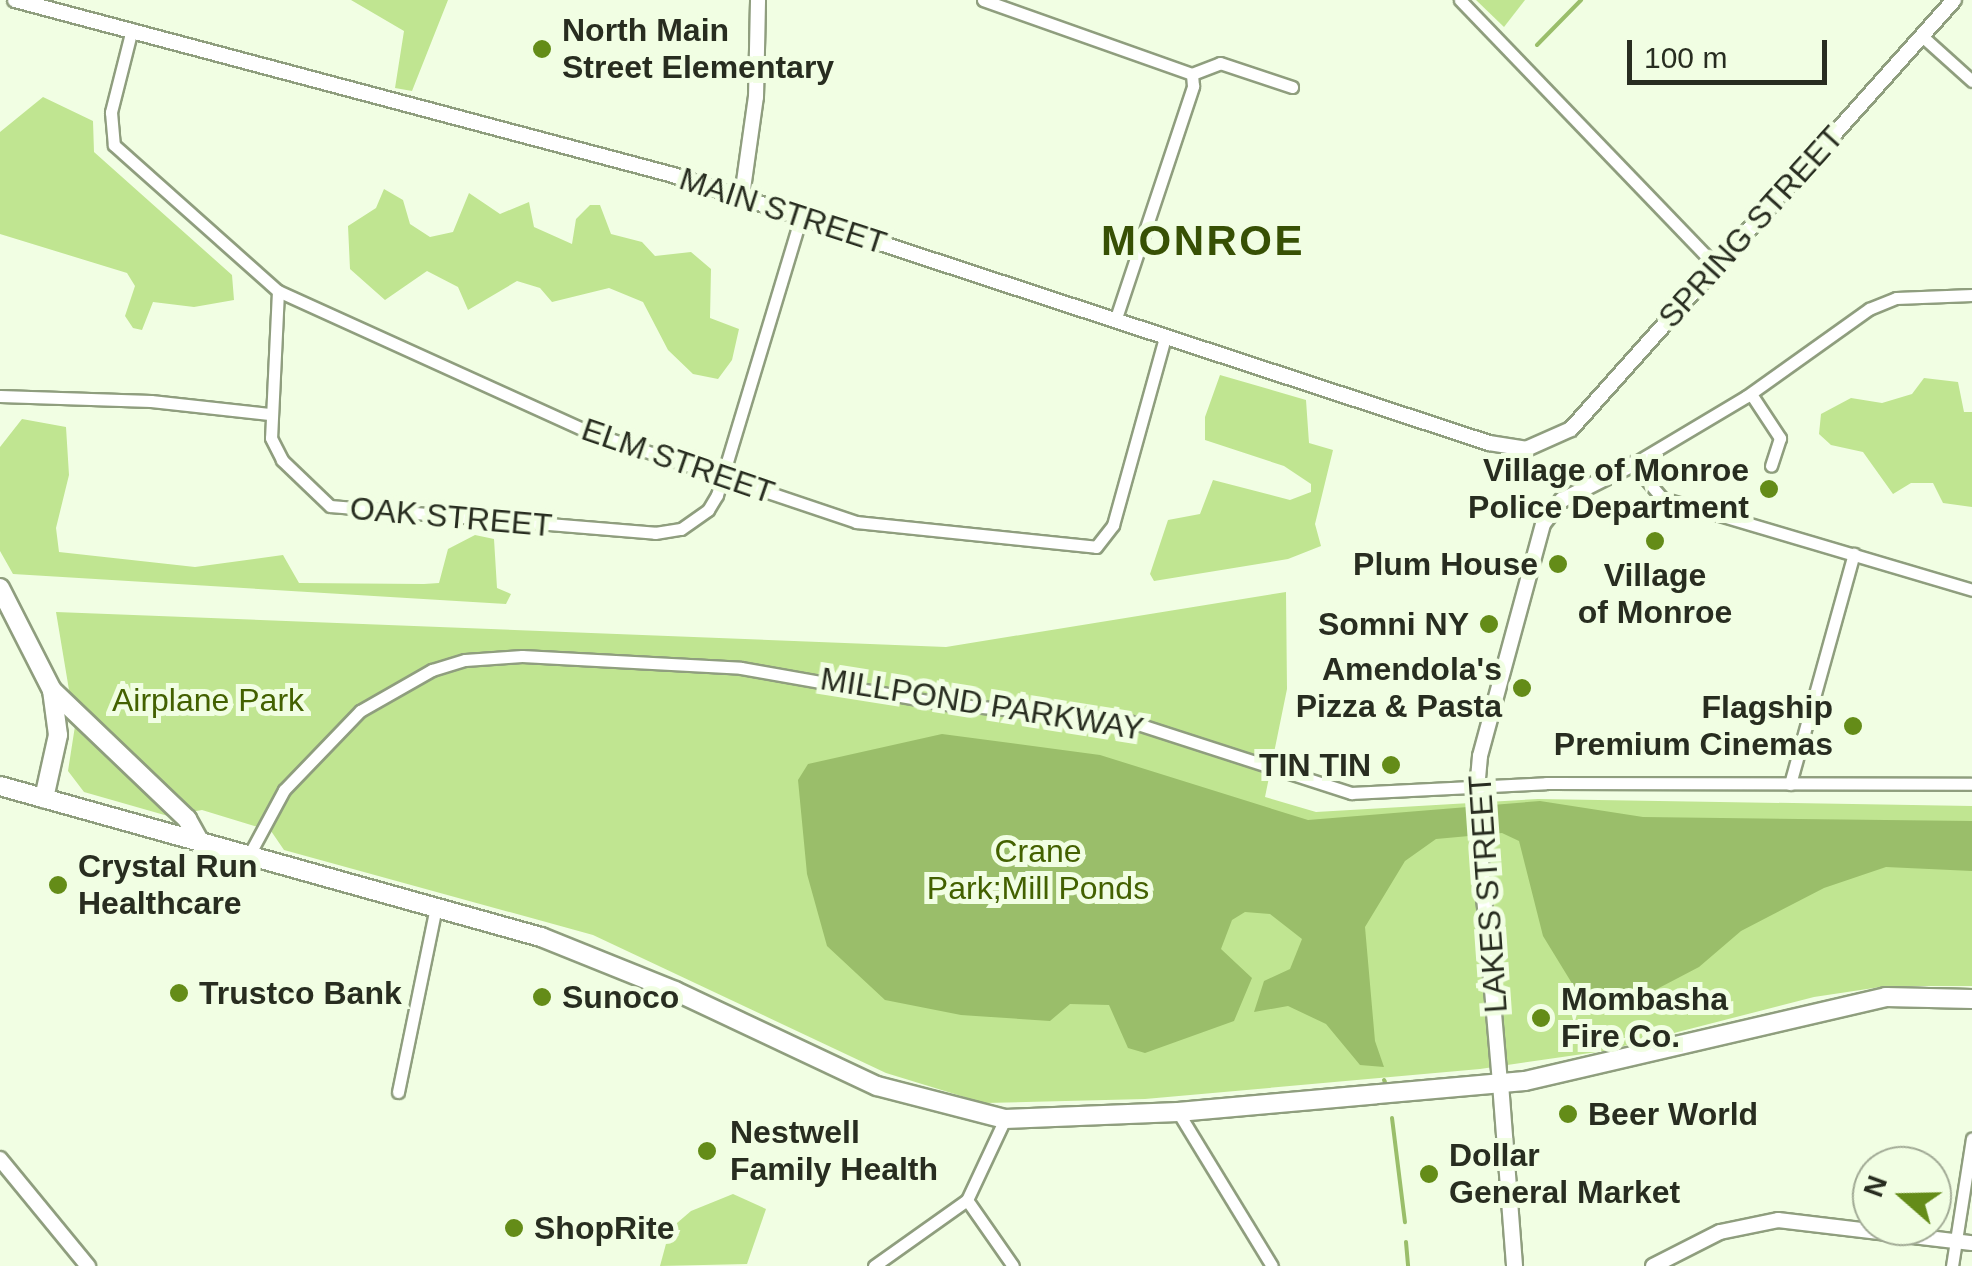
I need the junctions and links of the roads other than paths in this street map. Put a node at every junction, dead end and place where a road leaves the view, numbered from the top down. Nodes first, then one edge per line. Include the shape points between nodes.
1 (15, 0) edge
2 (758, 0) edge
3 (983, 0) edge
4 (1460, 0) edge
5 (1954, 0) edge
6 (132, 29) junction
7 (1922, 36) junction
8 (1192, 74) junction
9 (1972, 81) edge
10 (1292, 86) dead end
11 (742, 196) junction
12 (801, 216) junction
13 (1716, 266) junction
14 (278, 291) junction
15 (1972, 295) edge
16 (1114, 321) junction
17 (1165, 338) junction
18 (1750, 394) junction
19 (0, 396) edge
20 (270, 414) junction
21 (1542, 445) joint
22 (1634, 464) junction
23 (1771, 466) dead end
24 (723, 477) junction
25 (1854, 554) junction
26 (0, 588) edge
27 (1972, 590) edge
28 (52, 690) junction
29 (1790, 784) junction
30 (1972, 784) edge
31 (0, 786) edge
32 (1476, 796) junction
33 (44, 798) junction
34 (200, 841) junction
35 (249, 855) junction
36 (436, 907) junction
37 (1972, 999) edge
38 (1500, 1084) junction
39 (398, 1092) dead end
40 (1178, 1112) junction
41 (1005, 1119) junction
42 (1972, 1139) edge
43 (0, 1159) edge
44 (967, 1200) junction
45 (1964, 1242) edge
46 (88, 1266) edge
47 (874, 1266) edge
48 (1013, 1266) edge
49 (1272, 1266) edge
50 (1514, 1266) edge
51 (1653, 1266) edge
52 (1952, 1266) edge

1 - 6 street, MAIN STREET
2 - 11 street via 756,98
3 - 8 street
4 - 13 street
5 - 7 street, SPRING STREET
6 - 11 street, MAIN STREET
6 - 14 street, ELM STREET via 111,112 114,145
7 - 9 street
7 - 13 street, SPRING STREET
8 - 10 street via 1220,63
8 - 16 street
11 - 12 street, MAIN STREET
12 - 16 street, MAIN STREET
12 - 24 street, OAK STREET
13 - 21 street, SPRING STREET via 1571,429
14 - 20 street, OAK STREET
14 - 24 street, ELM STREET via 512,401
15 - 18 street via 1896,298 1869,309
16 - 17 street, MAIN STREET
17 - 21 street, MAIN STREET via 1504,448
17 - 24 street, ELM STREET via 1113,524 1100,544 1079,550 872,525
18 - 22 street
18 - 23 street via 1780,438
19 - 20 street via 152,401
20 - 24 street, OAK STREET via 282,460 317,497 346,512 654,533 681,529 708,510
22 - 25 street via 1662,498
22 - 32 street, LAKES STREET via 1562,500 1543,524
25 - 27 street
25 - 29 street
26 - 28 main road
28 - 33 main road via 58,735
28 - 34 main road via 188,820
29 - 30 street, MILLPOND PARKWAY
29 - 32 street, MILLPOND PARKWAY
31 - 33 main road
32 - 35 street, MILLPOND PARKWAY via 1351,794 1122,719 946,704 741,668 522,656 432,670 360,711 284,790
32 - 38 street, LAKES STREET
33 - 34 main road
34 - 35 main road
35 - 36 main road
36 - 39 street
36 - 41 main road via 602,959 877,1086
37 - 38 main road via 1886,997 1596,1068
38 - 40 main road
38 - 50 main road
40 - 41 main road
40 - 49 street
41 - 44 street
42 - 45 street
43 - 46 street
44 - 47 street
44 - 48 street
45 - 51 street via 1778,1220 1720,1232
45 - 52 street

